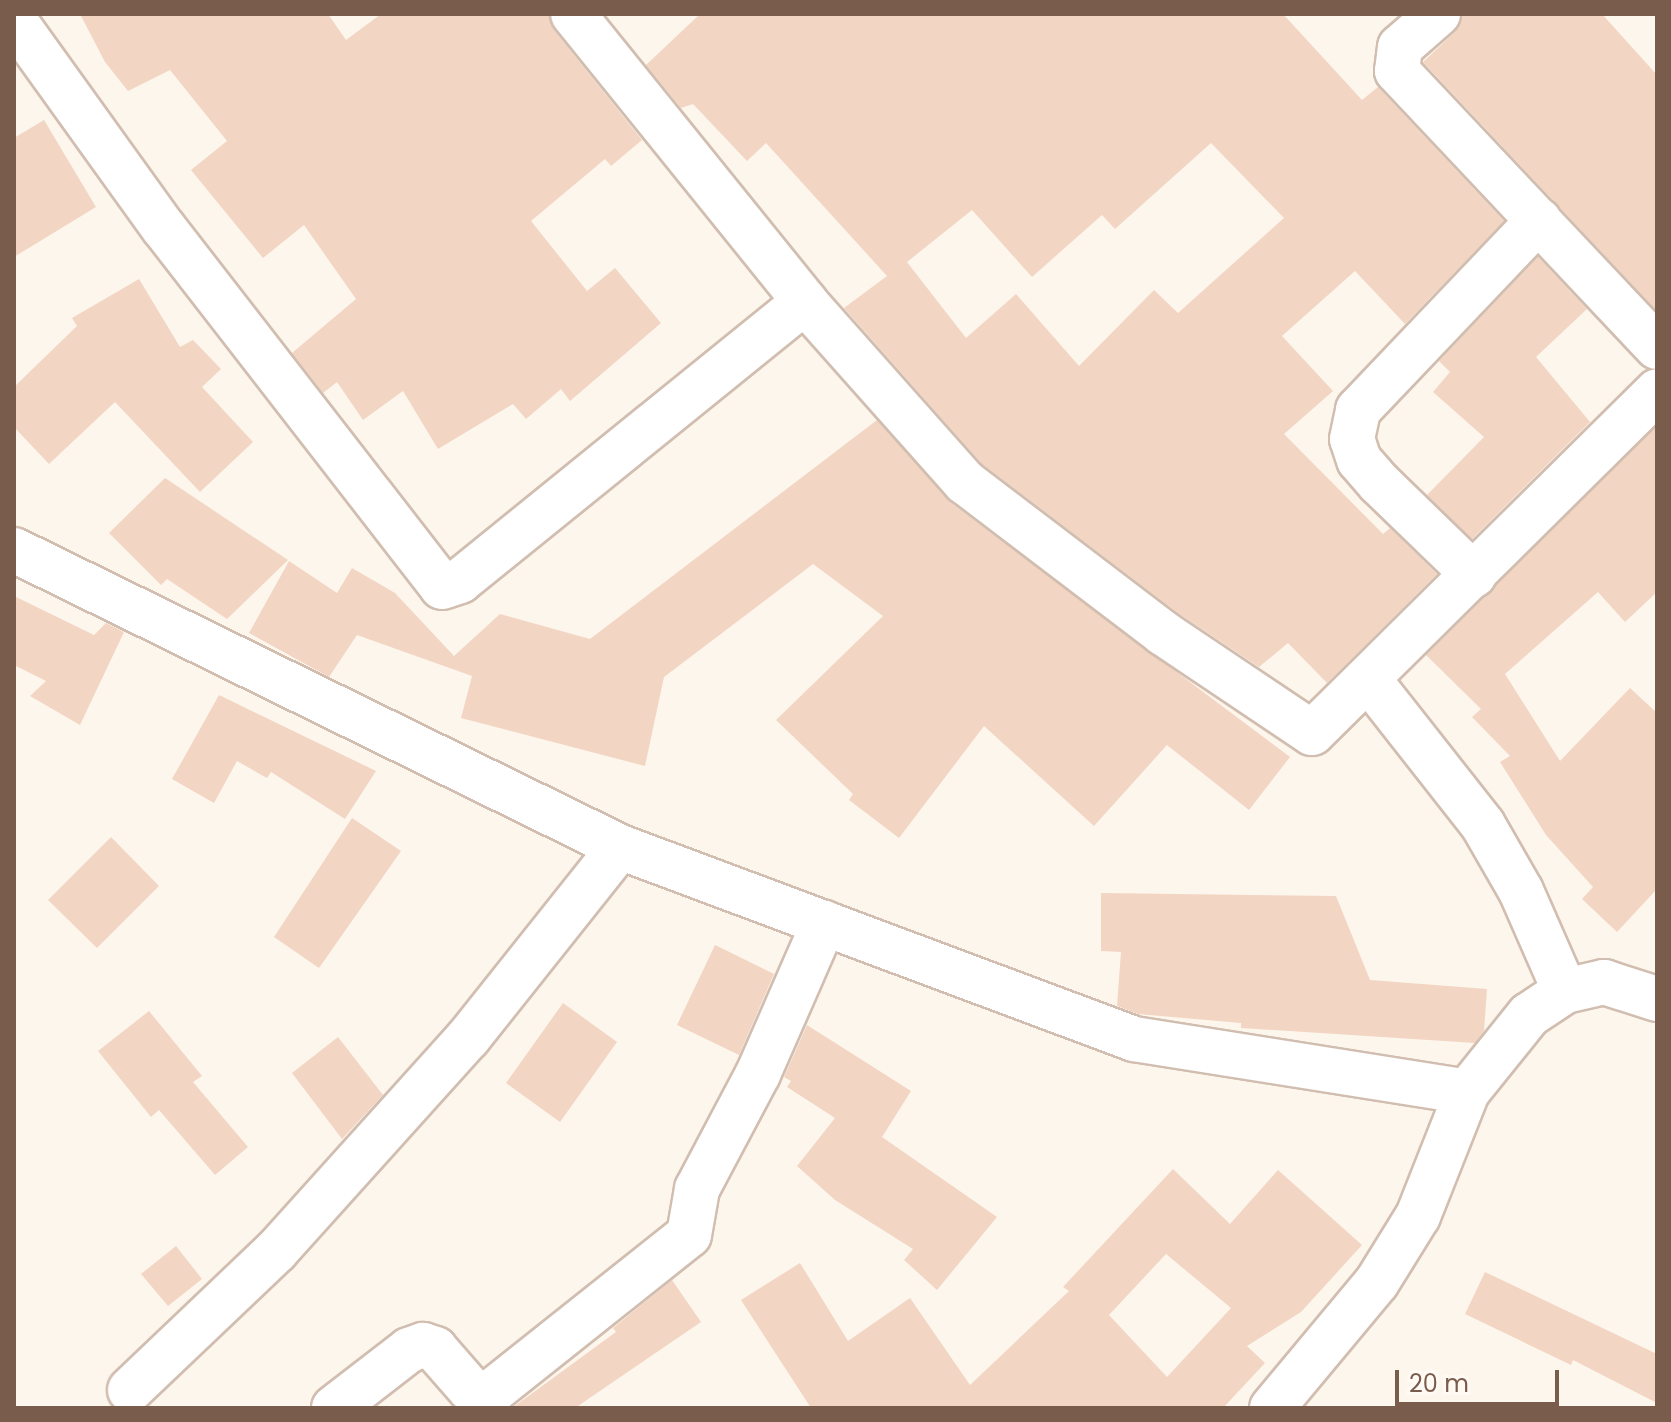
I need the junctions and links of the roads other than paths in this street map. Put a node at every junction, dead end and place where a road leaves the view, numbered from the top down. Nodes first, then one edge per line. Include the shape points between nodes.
1 (573, 14) edge
2 (1438, 14) edge
3 (14, 20) edge
4 (1539, 220) junction
5 (805, 302) junction
6 (1657, 347) edge
7 (1657, 391) edge
8 (14, 550) edge
9 (1474, 575) junction
10 (1369, 680) junction
11 (620, 847) junction
12 (824, 923) junction
13 (1565, 991) junction
14 (1657, 999) edge
15 (1467, 1092) junction
16 (130, 1390) dead end
17 (334, 1408) edge
18 (1272, 1408) edge

1 - 5 street
2 - 4 street via 1400,47 1397,71
3 - 5 street via 163,227 442,587 460,581
4 - 6 street
4 - 9 street via 1358,410 1352,439 1359,460 1379,483
5 - 10 street via 965,482 1163,633 1299,727 1318,732
7 - 9 street
8 - 11 street
9 - 10 street
10 - 13 street via 1483,825 1521,891
11 - 12 street
11 - 16 street via 468,1038 276,1251
12 - 15 street via 1134,1039
12 - 17 street via 758,1074 697,1189 689,1235 494,1390 482,1395 470,1389 435,1349 423,1345 409,1350
13 - 14 street via 1604,982
13 - 15 street via 1529,1015
15 - 18 street via 1418,1216 1377,1282

